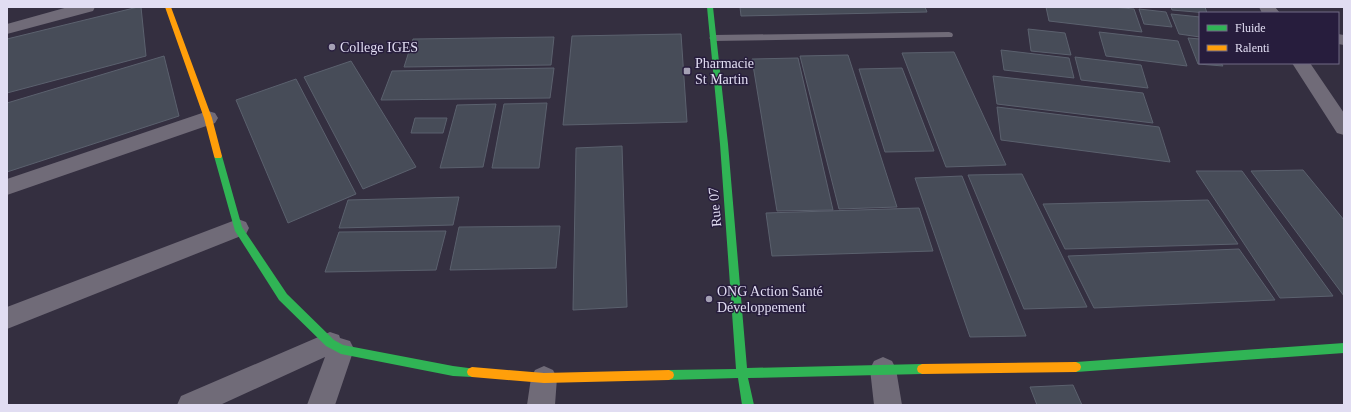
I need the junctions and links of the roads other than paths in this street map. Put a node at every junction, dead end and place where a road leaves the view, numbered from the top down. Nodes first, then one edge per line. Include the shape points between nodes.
1 (87, 7) edge
2 (168, 7) edge
3 (710, 7) edge
4 (7, 29) edge
5 (949, 35) dead end
6 (713, 38) junction
7 (1302, 64) edge
8 (208, 118) junction
9 (1344, 127) edge
10 (7, 187) edge
11 (238, 228) junction
12 (7, 318) edge
13 (336, 346) junction
14 (1344, 348) edge
15 (883, 369) junction
16 (742, 373) junction
17 (544, 378) junction
18 (191, 405) edge
19 (321, 405) edge
20 (541, 405) edge
21 (748, 405) edge
22 (888, 405) edge

1 - 4 street
2 - 8 street
3 - 6 street, Rue 07
5 - 6 lane
6 - 16 street, Rue 07
7 - 9 street
8 - 10 street
8 - 11 street
11 - 12 street
11 - 13 street via 283,297
13 - 17 street via 453,371
13 - 18 street
13 - 19 street
14 - 15 street via 1056,368
15 - 16 street
15 - 22 street
16 - 17 street
16 - 21 street, Rue 07
17 - 20 street

